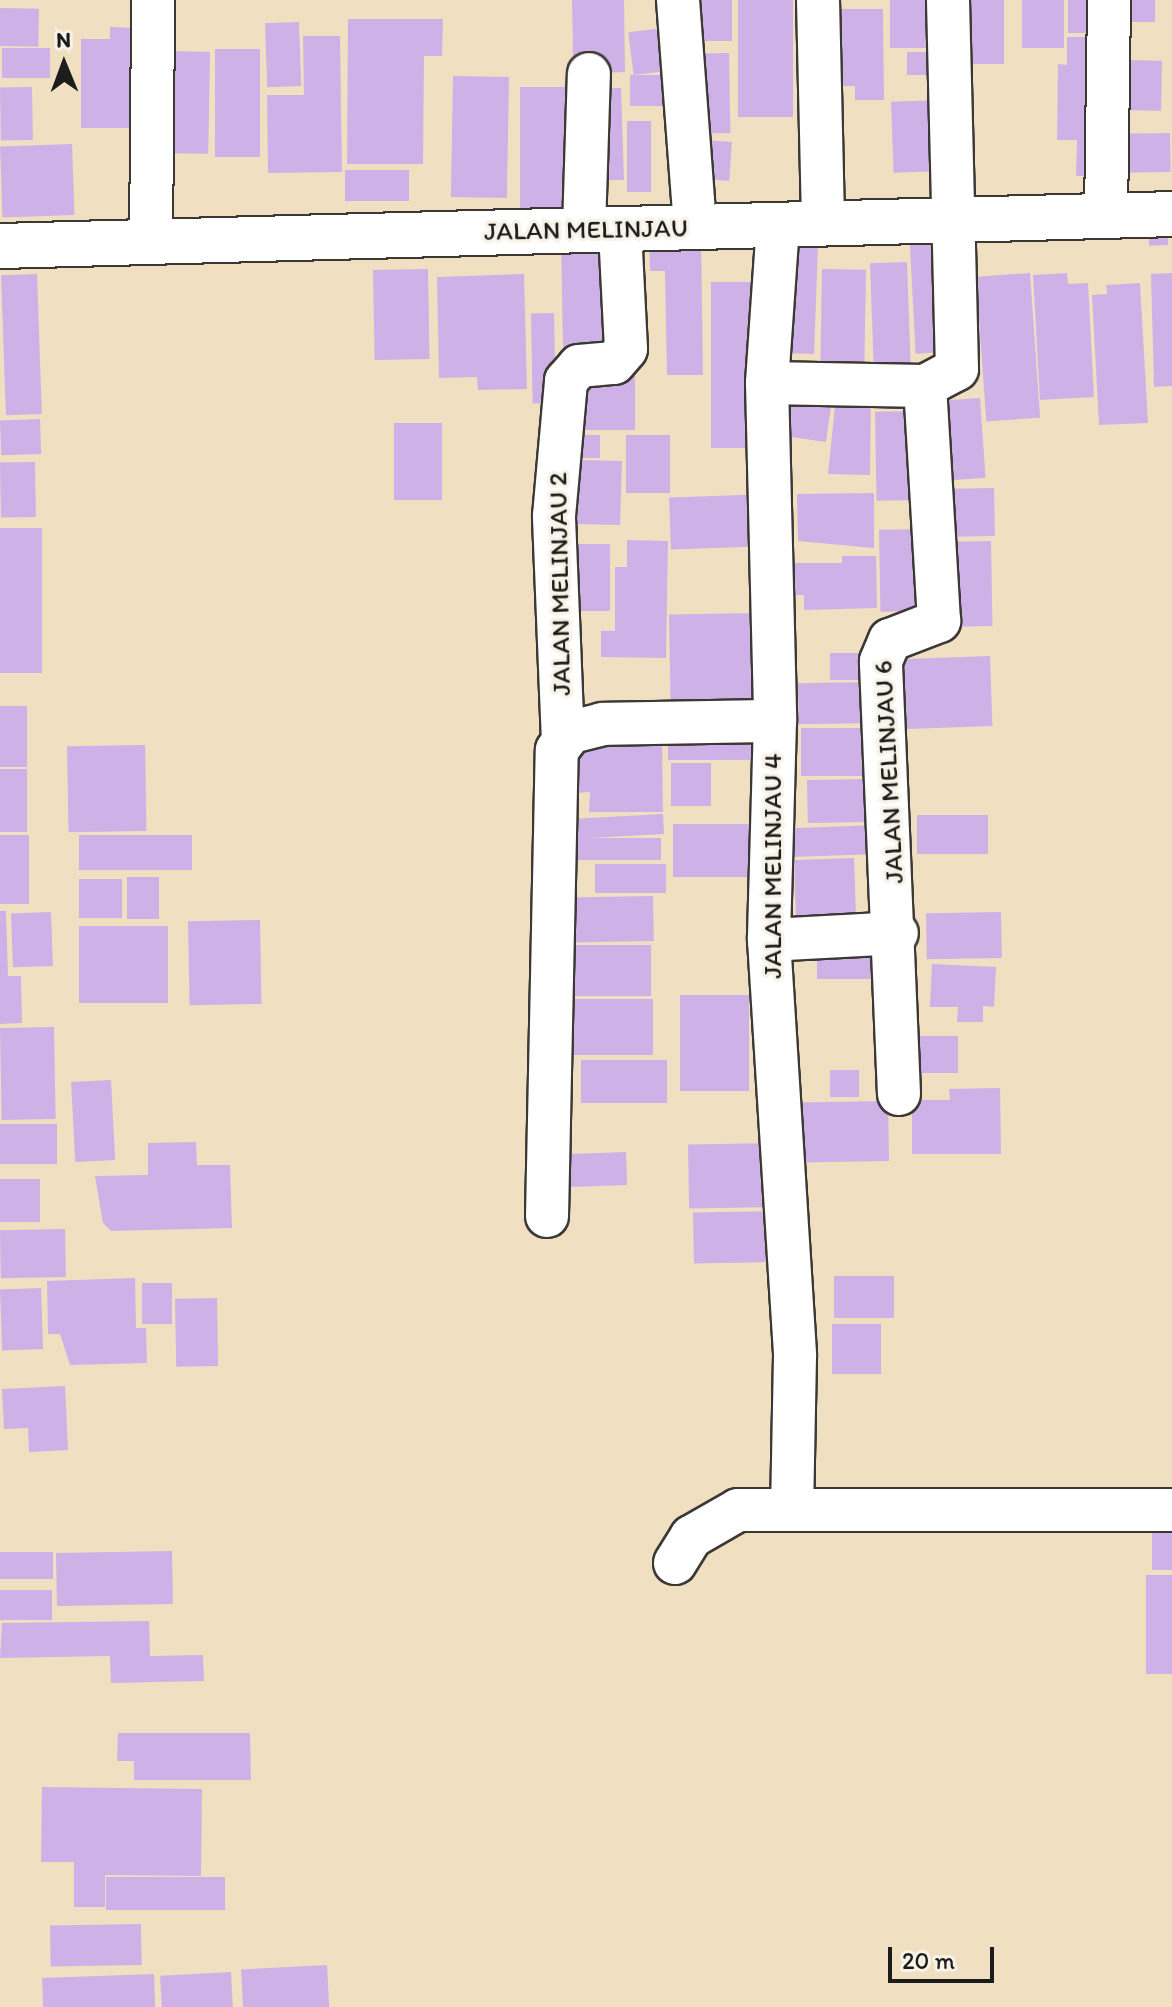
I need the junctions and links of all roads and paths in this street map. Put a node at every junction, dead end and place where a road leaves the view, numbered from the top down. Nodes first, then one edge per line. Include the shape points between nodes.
1 (153, 0) edge
2 (678, 0) edge
3 (818, 0) edge
4 (948, 0) edge
5 (1109, 0) edge
6 (589, 74) dead end
7 (1172, 214) edge
8 (1106, 216) junction
9 (948, 220) junction
10 (823, 224) junction
11 (778, 225) junction
12 (695, 227) junction
13 (602, 229) junction
14 (151, 243) junction
15 (0, 246) edge
16 (767, 383) junction
17 (925, 386) junction
18 (775, 721) junction
19 (563, 742) junction
20 (897, 933) junction
21 (769, 940) junction
22 (899, 1094) dead end
23 (547, 1216) dead end
24 (792, 1507) junction
25 (1172, 1510) edge
26 (675, 1563) dead end

1 - 14 street
2 - 12 street
3 - 10 street
4 - 9 street
5 - 8 street
6 - 13 street, JALAN MELINJAU 2
7 - 8 street, JALAN MELINJAU
8 - 9 street, JALAN MELINJAU
9 - 10 street, JALAN MELINJAU
9 - 17 street via 962,357 947,379
10 - 11 street, JALAN MELINJAU
11 - 12 street, JALAN MELINJAU
11 - 16 street, JALAN MELINJAU 4
12 - 13 street, JALAN MELINJAU
13 - 14 street, JALAN MELINJAU
13 - 19 street, JALAN MELINJAU 2 via 626,349 614,363 579,366 566,381 554,516
14 - 15 street, JALAN MELINJAU
16 - 17 street
16 - 18 street, JALAN MELINJAU 4
17 - 20 street, JALAN MELINJAU 6 via 939,621 890,640 881,661
18 - 19 street via 602,724 571,732
18 - 21 street, JALAN MELINJAU 4
19 - 23 street, JALAN MELINJAU 2 via 554,781
20 - 21 street
20 - 22 street, JALAN MELINJAU 6
21 - 24 street, JALAN MELINJAU 4 via 795,1356
24 - 25 street
24 - 26 street via 714,1518 691,1537

